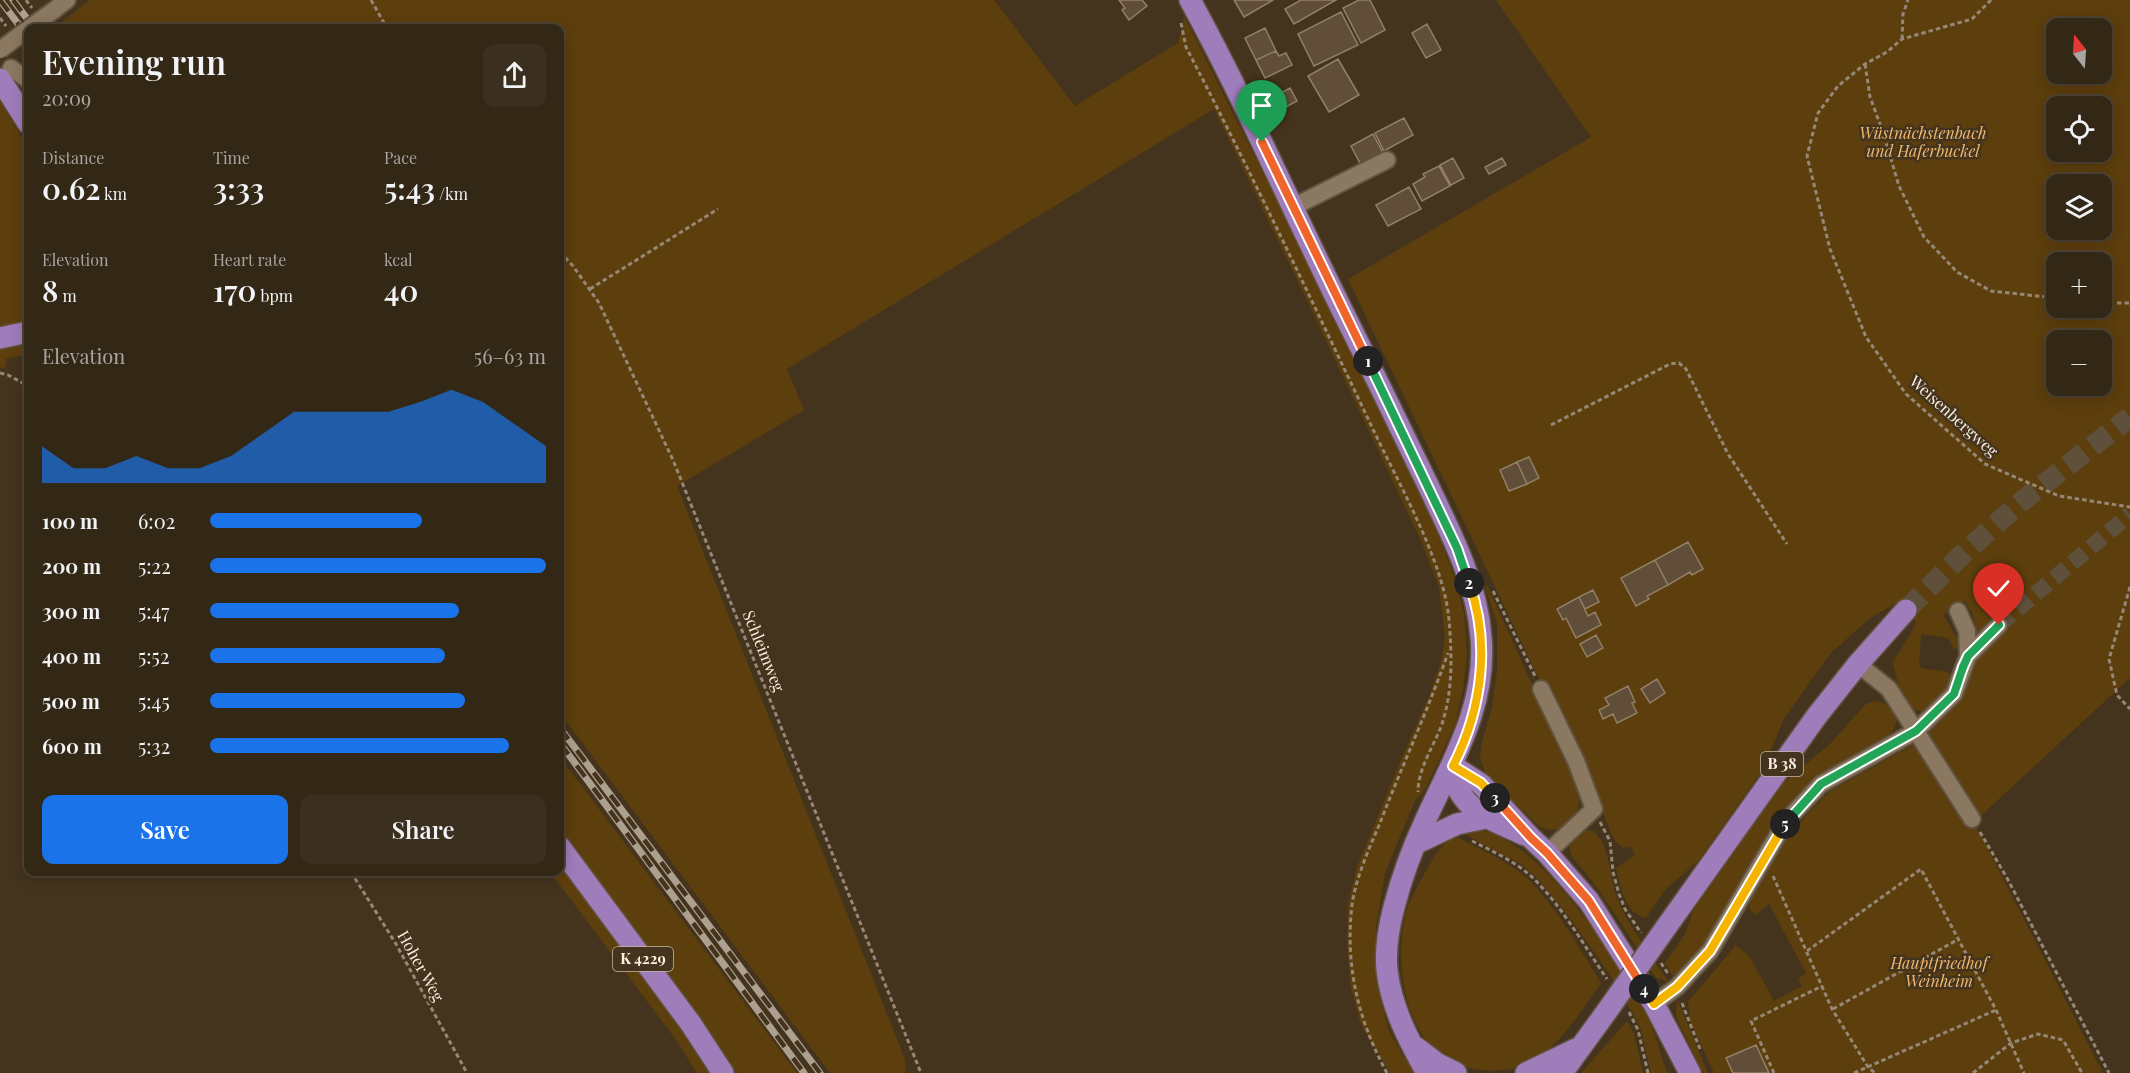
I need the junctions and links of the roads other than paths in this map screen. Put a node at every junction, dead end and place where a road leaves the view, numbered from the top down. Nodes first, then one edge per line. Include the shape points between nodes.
1 (68, 0) edge
2 (1192, 2) edge
3 (36, 24) edge
4 (24, 33) edge
5 (0, 50) edge
6 (6, 74) edge
7 (24, 79) edge
8 (24, 114) edge
9 (1387, 160) dead end
10 (1293, 207) junction
11 (24, 333) edge
12 (0, 338) edge
13 (1906, 610) tunnel mouth
14 (1958, 611) dead end
15 (1999, 625) tunnel mouth
16 (1964, 658) junction
17 (1858, 664) junction
18 (1541, 689) road end
19 (1916, 731) junction
20 (1451, 768) junction
21 (1486, 818) junction
22 (1972, 819) road end
23 (1531, 838) junction
24 (1415, 844) junction
25 (564, 852) edge
26 (1547, 853) junction
27 (1654, 1004) junction
28 (1409, 1042) junction
29 (1582, 1046) junction
30 (723, 1073) edge
31 (1427, 1073) edge
32 (1456, 1073) edge
33 (1526, 1073) edge
34 (1562, 1073) edge
35 (1690, 1073) edge

1 - 3 street, bridge
2 - 10 main road
4 - 5 street, bridge
6 - 7 street
6 - 8 main road
9 - 10 street
10 - 20 main road via 1457,548 1475,598 1482,671 1475,706
11 - 12 main road
13 - 17 main road, B 38
14 - 16 street via 1967,631
15 - 16 street
16 - 19 street via 1954,694
17 - 19 street via 1889,688
17 - 29 main road, B 38, bridge via 1667,926 1617,1009
18 - 26 street via 1594,809
19 - 22 street
19 - 27 street via 1821,784 1786,821 1710,951 1677,987
20 - 21 main road via 1464,800
20 - 23 main road via 1481,783
20 - 24 main road
21 - 23 main road
21 - 24 main road via 1458,824
23 - 26 main road
24 - 28 main road via 1389,926 1387,969 1395,1006
25 - 30 main road, K 4229
26 - 27 main road via 1589,901
27 - 35 main road
28 - 31 main road
28 - 32 main road
29 - 33 main road
29 - 34 main road, B 38

